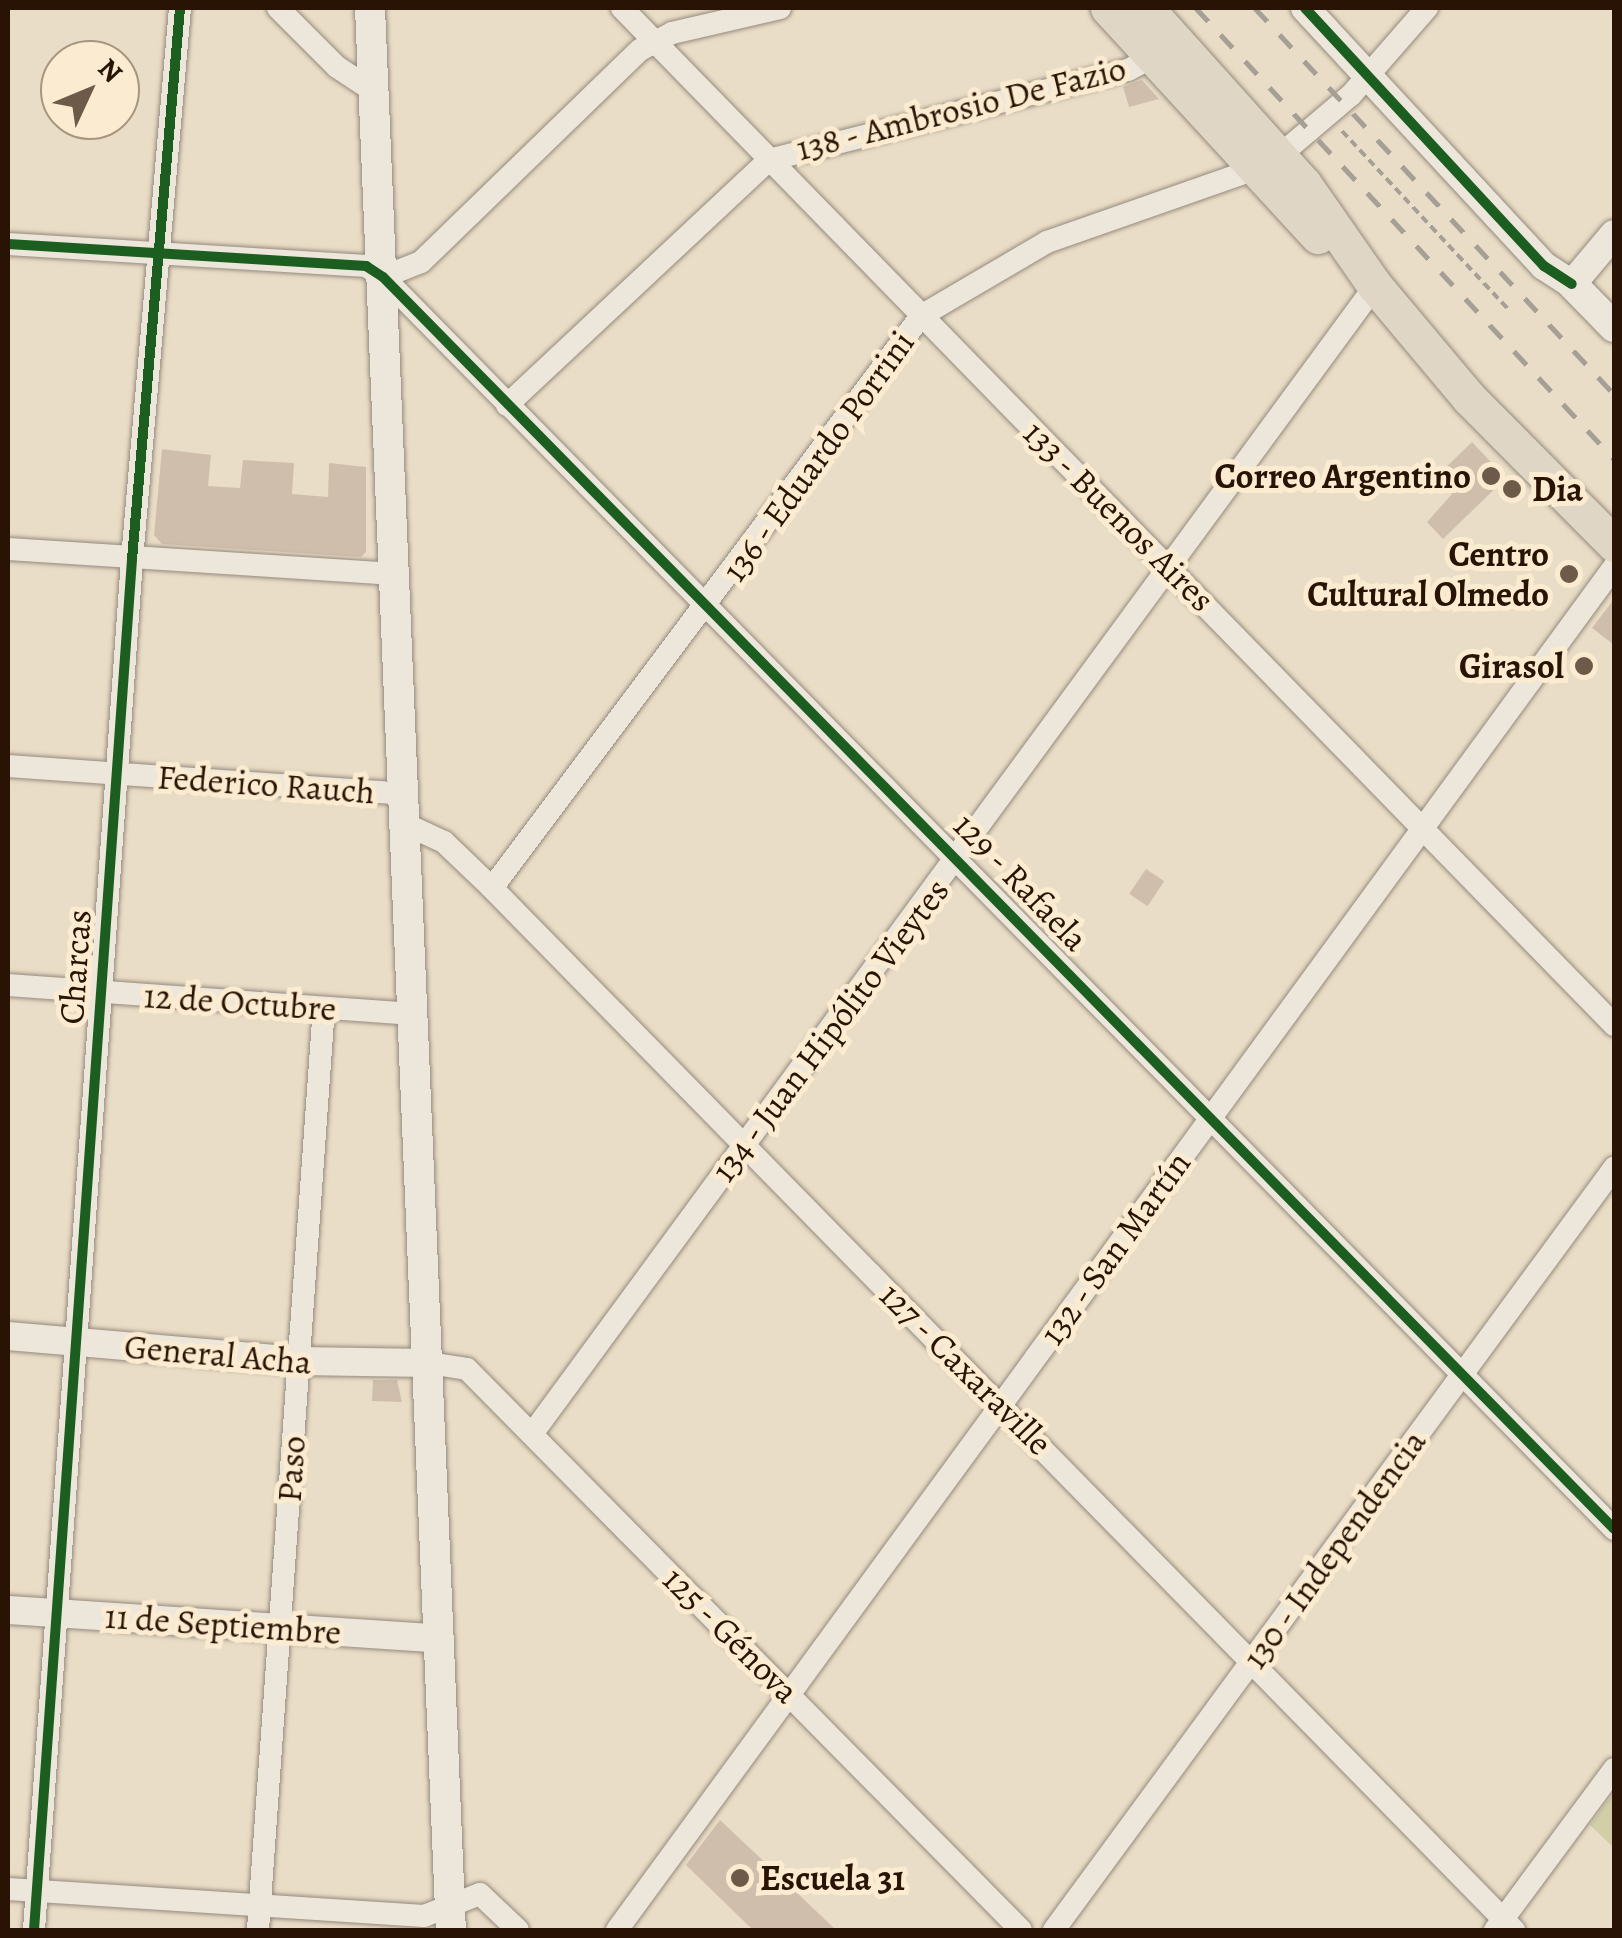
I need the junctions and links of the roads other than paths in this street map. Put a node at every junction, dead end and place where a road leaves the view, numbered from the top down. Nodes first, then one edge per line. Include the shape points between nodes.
1 (180, 8) edge
2 (278, 8) edge
3 (372, 8) edge
4 (622, 8) edge
5 (780, 8) edge
6 (1108, 8) edge
7 (1146, 8) edge
8 (1305, 8) edge
9 (1427, 8) edge
10 (654, 40) junction
11 (1152, 57) junction
12 (1368, 76) junction
13 (375, 92) junction
14 (769, 160) junction
15 (1267, 162) junction
16 (1614, 234) edge
17 (8, 244) edge
18 (158, 254) junction
19 (383, 278) junction
20 (1572, 284) junction
21 (1376, 286) junction
22 (921, 316) junction
23 (1614, 326) edge
24 (508, 406) junction
25 (1614, 544) edge
26 (8, 549) edge
27 (132, 559) junction
28 (1614, 567) edge
29 (1171, 568) junction
30 (395, 574) junction
31 (708, 606) junction
32 (8, 766) edge
33 (116, 774) junction
34 (405, 809) junction
35 (1422, 829) junction
36 (959, 858) junction
37 (492, 888) junction
38 (8, 985) edge
39 (101, 992) junction
40 (324, 1008) junction
41 (413, 1014) junction
42 (1614, 1025) edge
43 (1212, 1117) junction
44 (742, 1144) junction
45 (1614, 1168) edge
46 (8, 1336) edge
47 (76, 1342) junction
48 (298, 1362) junction
49 (429, 1363) junction
50 (1461, 1377) junction
51 (1000, 1404) junction
52 (532, 1434) junction
53 (1614, 1529) edge
54 (8, 1610) edge
55 (57, 1613) junction
56 (280, 1628) junction
57 (439, 1639) junction
58 (1253, 1660) junction
59 (789, 1693) junction
60 (1614, 1768) edge
61 (8, 1889) edge
62 (36, 1891) junction
63 (260, 1905) junction
64 (451, 1918) edge
65 (1504, 1927) edge
66 (34, 1930) edge
67 (258, 1930) edge
68 (518, 1930) edge
69 (616, 1930) edge
70 (1020, 1930) edge
71 (1054, 1930) edge

1 - 18 street, Charcas
2 - 13 street via 337,67
3 - 13 main road
4 - 10 street, 133 - Buenos Aires
5 - 10 street
6 - 11 main road
7 - 15 main road
8 - 12 street
9 - 12 street, 136 - Eduardo Porrini
10 - 14 street, 133 - Buenos Aires
10 - 19 street via 421,262
11 - 14 street, 138 - Ambrosio De Fazio via 1128,70
11 - 15 main road
12 - 15 street, 136 - Eduardo Porrini via 1329,116
12 - 20 street via 1544,266
13 - 19 main road
14 - 22 street, 133 - Buenos Aires
14 - 24 street, 138 - Ambrosio De Fazio
15 - 21 main road
15 - 22 street, 136 - Eduardo Porrini via 1046,242
16 - 20 street
17 - 18 street
18 - 19 street via 366,266
18 - 27 street, Charcas
19 - 24 street, 129 - Rafaela
19 - 30 main road
20 - 23 main road
21 - 25 main road via 1469,398
21 - 29 street, 134 - Juan Hipólito Vieytes
22 - 29 street, 133 - Buenos Aires
22 - 31 street, 136 - Eduardo Porrini
24 - 31 street, 129 - Rafaela
26 - 27 street
27 - 30 street
27 - 33 street, Charcas
28 - 35 street, 132 - San Martín
29 - 35 street, 133 - Buenos Aires
29 - 36 street, 134 - Juan Hipólito Vieytes
30 - 34 main road
31 - 36 street, 129 - Rafaela
31 - 37 street, 136 - Eduardo Porrini
32 - 33 street, Federico Rauch
33 - 34 street, Federico Rauch
33 - 39 street, Charcas
34 - 37 street, 127 - Caxaraville
34 - 41 main road
35 - 42 street, 133 - Buenos Aires
35 - 43 street, 132 - San Martín
36 - 43 street, 129 - Rafaela
36 - 44 street, 134 - Juan Hipólito Vieytes
37 - 44 street, 127 - Caxaraville
38 - 39 street, 12 de Octubre
39 - 40 street, 12 de Octubre
39 - 47 street, Charcas
40 - 41 street, 12 de Octubre
40 - 48 street, Paso
41 - 49 main road
43 - 50 street, 129 - Rafaela
43 - 51 street, 132 - San Martín
44 - 51 street, 127 - Caxaraville
44 - 52 street, 134 - Juan Hipólito Vieytes
45 - 50 street, 130 - Independencia
46 - 47 street, General Acha
47 - 48 street, General Acha
47 - 55 street, Charcas
48 - 49 street, General Acha
48 - 56 street, Paso
49 - 52 street, 125 - Génova via 466,1370
49 - 57 main road
50 - 53 street, 129 - Rafaela
50 - 58 street, 130 - Independencia
51 - 58 street, 127 - Caxaraville
51 - 59 street, 132 - San Martín
52 - 59 street, 125 - Génova
54 - 55 street, 11 de Septiembre
55 - 56 street, 11 de Septiembre
55 - 62 street, Charcas
56 - 57 street, 11 de Septiembre
56 - 63 street, Paso
57 - 64 main road
58 - 65 street, 127 - Caxaraville
58 - 71 street, 130 - Independencia
59 - 69 street, 132 - San Martín
59 - 70 street, 125 - Génova
60 - 65 street
61 - 62 street
62 - 63 street
62 - 66 street, Charcas
63 - 64 street
63 - 67 street, Paso
64 - 68 street via 480,1894

